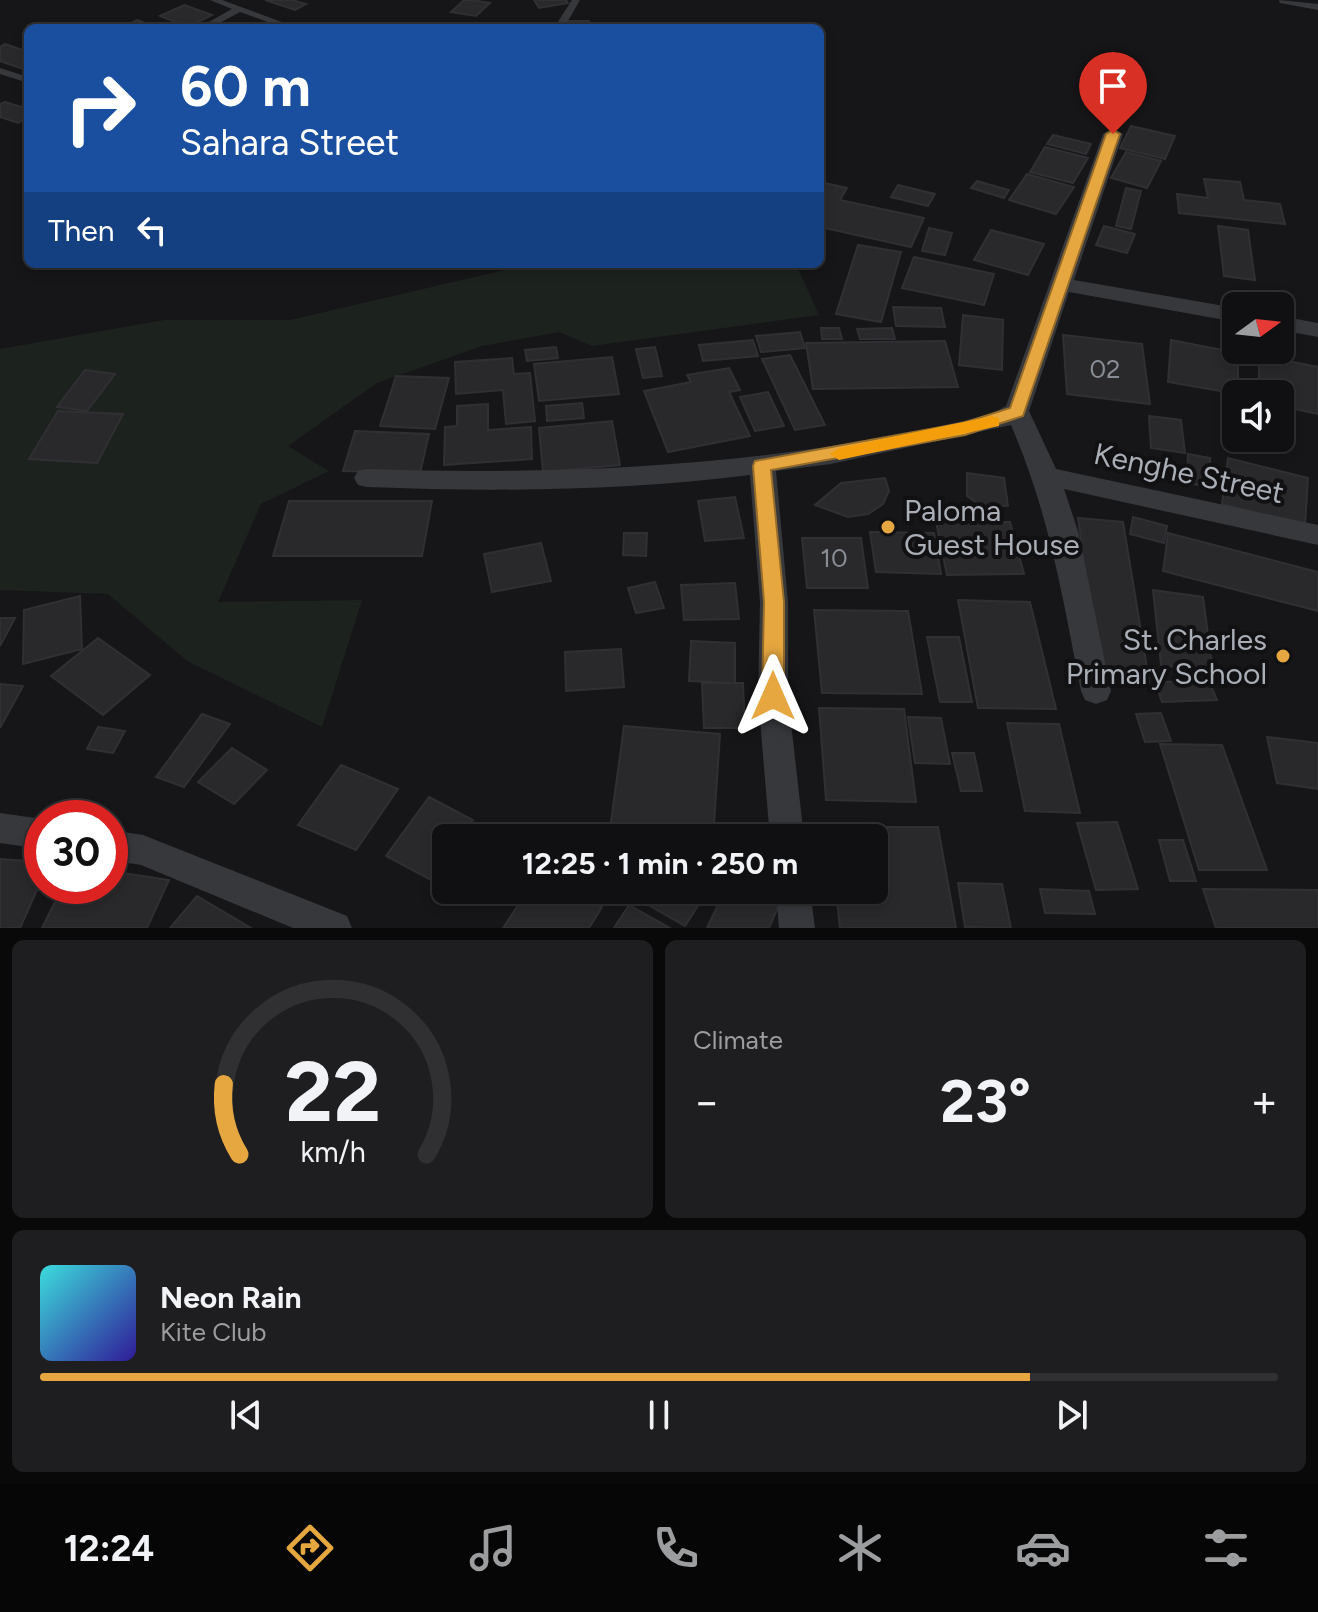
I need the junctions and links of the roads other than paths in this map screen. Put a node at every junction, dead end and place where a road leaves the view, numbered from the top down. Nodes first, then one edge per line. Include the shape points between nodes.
1 (214, 0) edge
2 (576, 0) edge
3 (1283, 1) edge
4 (1318, 7) edge
5 (239, 9) junction
6 (211, 24) edge
7 (282, 24) edge
8 (561, 24) edge
9 (0, 71) edge
10 (24, 79) edge
11 (1113, 134) dead end
12 (1061, 284) junction
13 (1222, 313) edge
14 (1294, 326) edge
15 (1318, 330) edge
16 (1017, 411) junction
17 (762, 466) junction
18 (1046, 476) junction
19 (367, 478) dead end
20 (1318, 535) edge
21 (1096, 691) dead end
22 (786, 824) edge
23 (0, 828) edge
24 (24, 831) edge
25 (128, 848) edge
26 (794, 904) edge
27 (334, 928) edge
28 (797, 928) edge

1 - 5 lane
2 - 8 lane
3 - 4 lane
5 - 6 lane
5 - 7 lane
9 - 10 lane
11 - 12 street
12 - 13 street
12 - 16 street
14 - 15 street
16 - 17 street via 965,429
16 - 18 street
17 - 19 street via 535,483
17 - 22 street via 774,602 773,696
18 - 20 street, Kenghe Street
18 - 21 street via 1064,531
23 - 24 street
25 - 27 street
26 - 28 street

